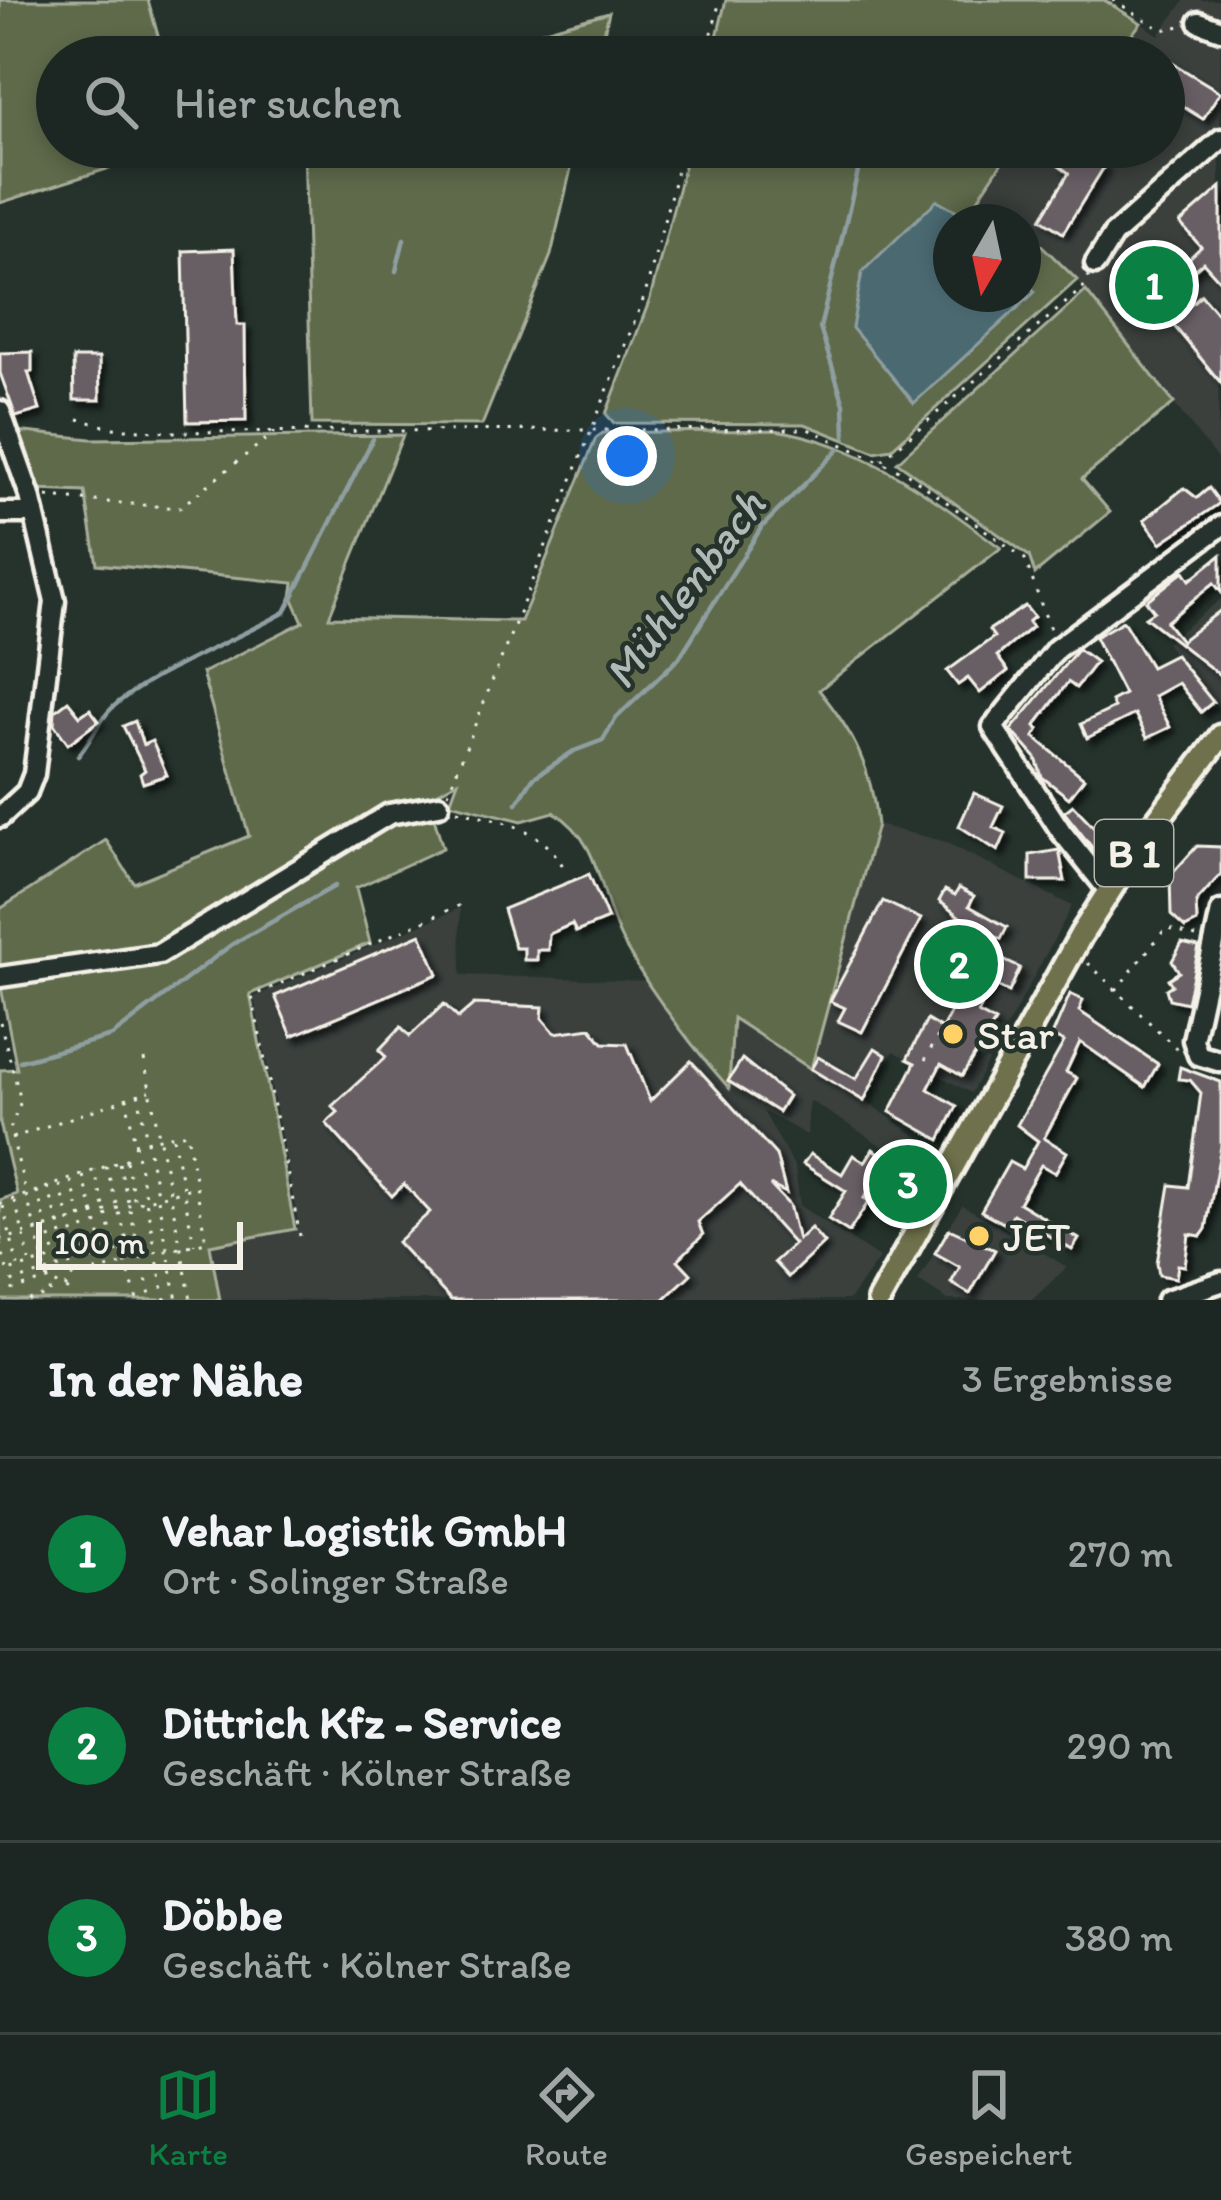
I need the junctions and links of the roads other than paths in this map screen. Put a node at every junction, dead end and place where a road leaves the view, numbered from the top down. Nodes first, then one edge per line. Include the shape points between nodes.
1 (1198, 22) road end
2 (1221, 30) edge
3 (1221, 139) edge
4 (1095, 264) road end
5 (0, 411) edge
6 (32, 505) junction
7 (0, 514) edge
8 (1221, 526) edge
9 (1221, 736) edge
10 (439, 805) road end
11 (0, 817) edge
12 (1109, 891) junction
13 (1221, 911) edge
14 (0, 977) edge
15 (1221, 1062) edge
16 (1221, 1282) edge
17 (879, 1300) edge
18 (1166, 1300) edge

1 - 2 street
3 - 4 street via 1113,235
5 - 6 street
6 - 7 street
6 - 11 street via 53,580 52,622 34,774
8 - 12 street via 1056,649 993,727
9 - 12 main road, B 1
10 - 14 street via 389,814 159,954
12 - 17 main road, B 1
13 - 15 street via 1193,1046
16 - 18 street

